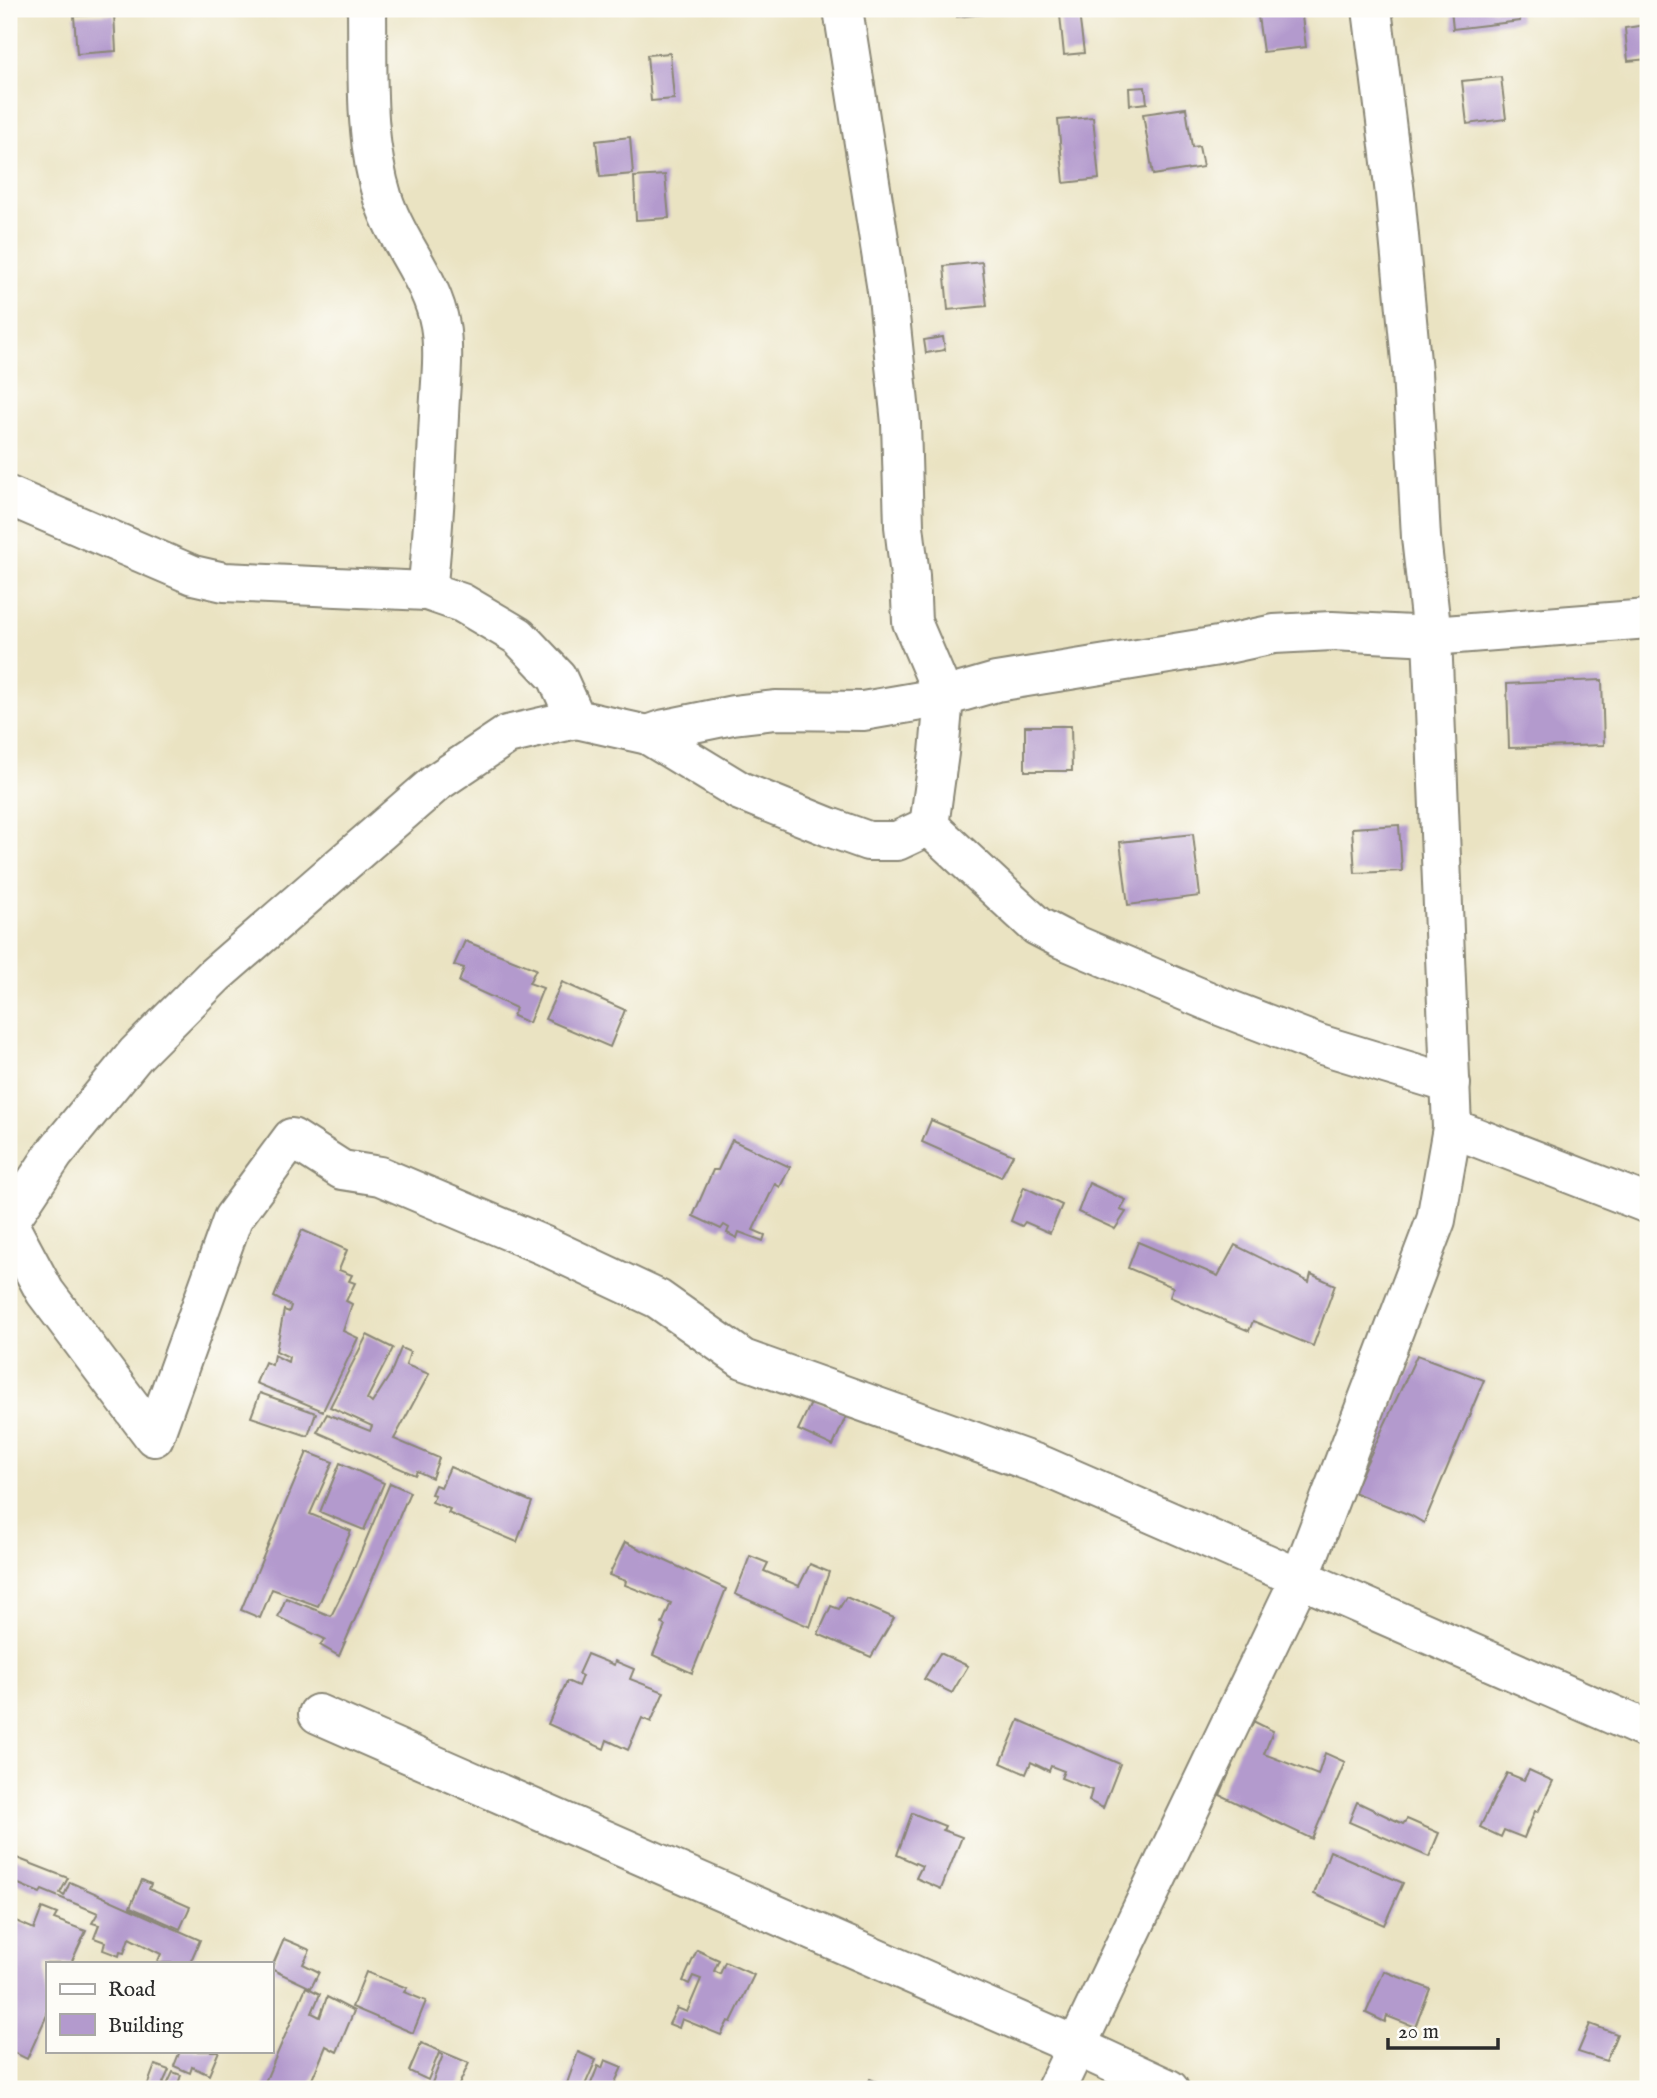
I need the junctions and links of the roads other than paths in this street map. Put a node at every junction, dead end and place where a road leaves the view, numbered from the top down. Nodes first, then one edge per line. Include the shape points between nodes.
1 (366, 9) edge
2 (843, 9) edge
3 (1372, 9) edge
4 (9, 496) edge
5 (428, 591) junction
6 (1648, 619) edge
7 (1432, 636) junction
8 (944, 697) junction
9 (576, 719) junction
10 (648, 735) junction
11 (929, 827) junction
12 (1451, 1084) junction
13 (1452, 1128) junction
14 (1648, 1204) edge
15 (9, 1224) edge
16 (1300, 1578) junction
17 (318, 1714) dead end
18 (1648, 1730) edge
19 (1076, 2046) junction
20 (1056, 2089) edge
21 (1169, 2089) edge

1 - 5 street via 371,147 383,201 430,292 440,325
2 - 8 street via 888,297 901,424 912,622
3 - 7 street via 1411,358 1421,537
4 - 5 street via 192,575 224,582
5 - 9 street via 462,603 518,636 557,677
6 - 7 street
7 - 8 street via 1332,631 1274,634 996,682
7 - 12 street
8 - 10 street via 863,712 775,710 733,715
8 - 11 street
9 - 10 street
9 - 15 street via 507,735 437,782 215,975 136,1054 54,1154
10 - 11 street via 740,791 868,841 897,841
11 - 12 street via 1037,926 1062,939 1294,1034
12 - 13 street
13 - 14 street
13 - 16 street via 1436,1220
15 - 16 street via 45,1292 154,1437 233,1218 292,1138 342,1170 380,1176 658,1299 743,1359 1043,1466
16 - 18 street
16 - 19 street
17 - 19 street
19 - 20 street
19 - 21 street

